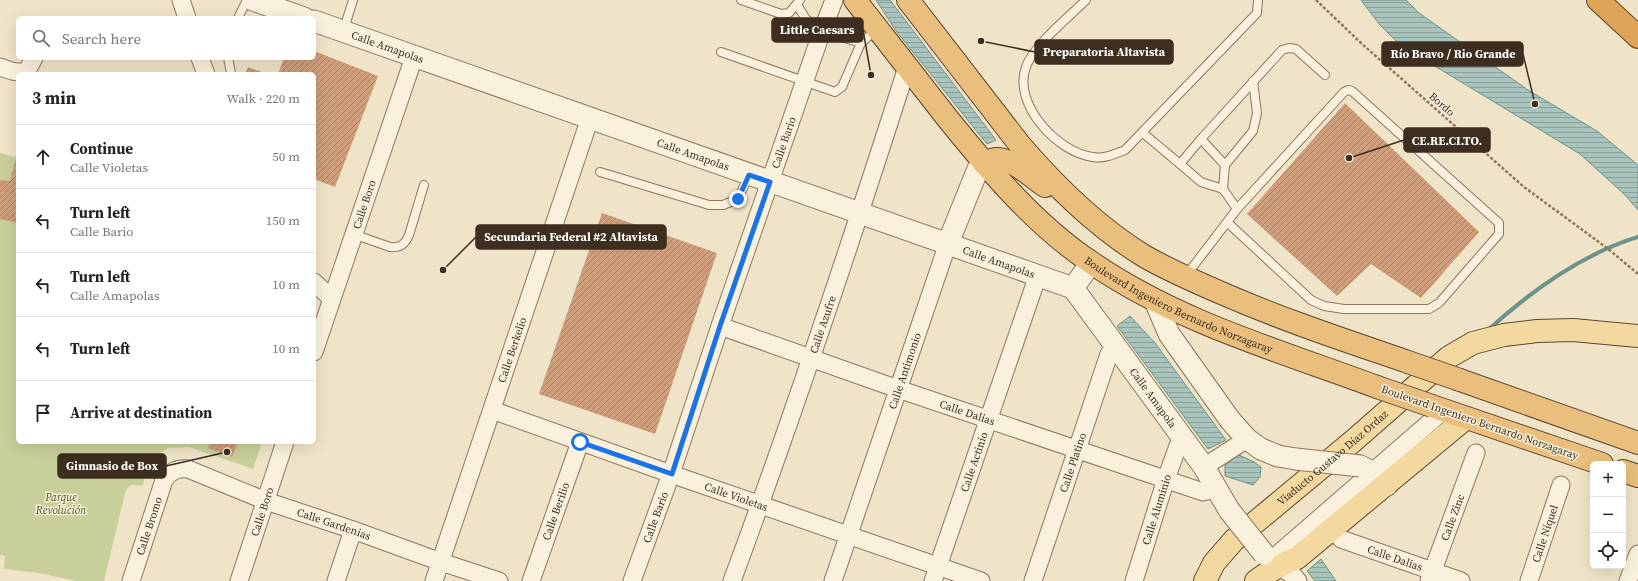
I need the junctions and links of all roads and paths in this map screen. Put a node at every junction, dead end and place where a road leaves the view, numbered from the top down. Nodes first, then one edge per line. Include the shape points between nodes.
1 (181, 0) edge
2 (247, 0) edge
3 (253, 0) edge
4 (353, 0) edge
5 (741, 0) edge
6 (834, 0) edge
7 (855, 0) edge
8 (908, 0) edge
9 (1086, 0) edge
10 (1258, 0) edge
11 (1316, 0) edge
12 (1598, 0) edge
13 (799, 2) edge
14 (186, 16) edge
15 (239, 16) edge
16 (298, 16) edge
17 (316, 22) edge
18 (878, 29) junction
19 (822, 31) junction
20 (343, 32) junction
21 (1638, 37) edge
22 (861, 43) junction
23 (721, 52) dead end
24 (414, 57) junction
25 (201, 60) edge
26 (228, 60) edge
27 (0, 67) edge
28 (907, 67) junction
29 (32, 68) edge
30 (205, 72) edge
31 (231, 72) edge
32 (1325, 75) dead end
33 (1253, 81) junction
34 (805, 82) junction
35 (590, 118) junction
36 (1144, 132) junction
37 (1201, 139) junction
38 (984, 163) junction
39 (1180, 164) junction
40 (1225, 165) junction
41 (600, 172) dead end
42 (749, 175) junction
43 (770, 182) junction
44 (424, 185) dead end
45 (1223, 189) junction
46 (1063, 191) junction
47 (1237, 209) junction
48 (860, 213) junction
49 (1228, 223) junction
50 (353, 234) junction
51 (948, 243) junction
52 (1091, 263) junction
53 (1638, 274) edge
54 (1038, 275) junction
55 (1184, 277) junction
56 (316, 284) edge
57 (1073, 288) junction
58 (331, 298) junction
59 (1155, 301) junction
60 (720, 326) junction
61 (1638, 336) edge
62 (316, 346) edge
63 (1117, 347) junction
64 (811, 357) junction
65 (898, 389) junction
66 (1438, 408) junction
67 (492, 410) junction
68 (1466, 418) junction
69 (988, 420) junction
70 (1183, 439) junction
71 (580, 442) junction
72 (1241, 443) junction
73 (1638, 443) edge
74 (284, 444) edge
75 (1078, 450) junction
76 (1476, 453) dead end
77 (1593, 461) edge
78 (1210, 464) junction
79 (1626, 472) edge
80 (169, 473) joint
81 (672, 474) junction
82 (1373, 474) junction
83 (1638, 476) edge
84 (1166, 479) junction
85 (1561, 485) dead end
86 (1217, 489) junction
87 (266, 501) junction
88 (760, 504) junction
89 (1333, 529) junction
90 (353, 530) junction
91 (849, 536) junction
92 (1638, 554) edge
93 (1271, 560) junction
94 (441, 562) junction
95 (935, 574) edge
96 (1430, 576) edge
97 (130, 581) edge
98 (239, 581) edge
99 (336, 581) edge
100 (434, 581) edge
101 (499, 581) edge
102 (531, 581) edge
103 (632, 581) edge
104 (732, 581) edge
105 (833, 581) edge
106 (981, 581) edge
107 (1032, 581) edge
108 (1134, 581) edge
109 (1205, 581) edge
110 (1256, 581) edge
111 (1298, 581) edge
112 (1461, 581) edge
113 (1529, 581) edge
114 (1628, 581) edge

1 - 14 street
2 - 15 lane
3 - 16 street
4 - 20 lane
5 - 13 lane via 781,14 790,13
6 - 19 street, Calle Bario
7 - 18 highway, Boulevard Ingeniero Bernardo Norzagaray
8 - 46 highway via 1020,145
9 - 36 lane via 1033,53 1025,68 1023,79 1023,90 1028,103 1041,124 1059,142 1072,151 1093,158 1111,156 1125,150
10 - 36 lane via 1257,14
11 - 53 path, Bordo via 1361,43 1524,186
12 - 21 highway
13 - 19 lane via 806,20
17 - 20 street, Calle Amapolas
18 - 22 lane
18 - 28 highway, Boulevard Ingeniero Bernardo Norzagaray
19 - 22 lane
19 - 34 street, Calle Bario
20 - 24 street, Calle Amapolas
22 - 34 lane via 842,88 835,92
23 - 34 lane
24 - 35 street, Calle Amapolas
24 - 50 street, Calle Boro
25 - 30 street
26 - 31 lane
27 - 29 street via 18,72
28 - 38 highway, Boulevard Ingeniero Bernardo Norzagaray
28 - 48 street, Calle Azufre
32 - 33 lane via 1296,49 1289,48 1282,50
33 - 37 lane
33 - 40 lane via 1257,112 1253,131
34 - 43 street, Calle Bario
35 - 42 street, Calle Amapolas
35 - 67 street, Calle Berkelio
36 - 39 lane
37 - 39 lane
37 - 40 lane
38 - 46 highway via 995,159 1007,162 1048,188
38 - 51 street, Calle Antimonio via 978,169
38 - 52 highway, Boulevard Ingeniero Bernardo Norzagaray via 1023,205
39 - 45 lane via 1201,182
40 - 45 lane
41 - 42 lane via 709,205 723,205 738,199
42 - 43 street, Calle Amapolas
43 - 48 street, Calle Amapolas
43 - 60 street, Calle Bario
44 - 50 lane via 409,235 402,246 390,247
45 - 47 lane
46 - 55 highway via 1122,240
47 - 49 lane
47 - 49 lane via 1348,90 1499,223 1500,228 1499,234 1439,303 1429,309 1344,309 1324,306 1311,300
48 - 51 street, Calle Amapolas
48 - 64 street, Calle Azufre
49 - 55 lane
50 - 58 street, Calle Boro
51 - 54 street, Calle Amapolas
51 - 65 street, Calle Antimonio
52 - 57 street
52 - 59 highway, Boulevard Ingeniero Bernardo Norzagaray
54 - 57 street, Calle Amapolas
54 - 69 street, Calle Actinio
55 - 73 highway, bridge via 1274,316
56 - 58 street
57 - 63 street, Calle Amapola
58 - 62 street, Calle Boro
59 - 66 highway, Boulevard Ingeniero Bernardo Norzagaray, bridge via 1200,322
59 - 72 street via 1169,334 1230,420
60 - 64 street, Calle Dalias
60 - 81 street, Calle Bario
61 - 109 main road, Viaducto Gustavo Díaz Ordaz via 1574,330 1537,331 1504,335 1473,343 1449,357 1234,540 1214,563
63 - 70 street, Calle Amapola
63 - 75 street, Calle Platino via 1108,354
64 - 65 street, Calle Dalias
64 - 88 street, Calle Azufre
65 - 69 street, Calle Dalias
65 - 91 street, Calle Antimonio
66 - 68 highway, Boulevard Ingeniero Bernardo Norzagaray
66 - 82 street
67 - 71 street, Calle Violetas
67 - 94 street, Calle Berkelio
68 - 77 highway, Boulevard Ingeniero Bernardo Norzagaray
68 - 82 main road
69 - 75 street, Calle Dalias
69 - 95 street, Calle Actinio
70 - 78 street, Calle Amapola
70 - 84 street, Calle Aluminio
71 - 81 street, Calle Violetas
71 - 102 street, Calle Berilio
72 - 78 street
72 - 82 street, bridge via 1273,455
74 - 87 street, Calle Boro
75 - 84 street, Calle Dalias
75 - 107 street, Calle Platino
76 - 96 street, Calle Zinc
78 - 86 street, Calle Amapola
79 - 83 highway
80 - 87 street, Calle Gardenias via 182,468 188,469
80 - 97 street, Calle Bromo via 164,480
81 - 88 street, Calle Violetas
81 - 103 street, Calle Bario
82 - 89 main road
82 - 93 street
84 - 86 street, Calle Dalias via 1203,492
84 - 108 street, Calle Aluminio
85 - 113 street, Calle Níquel
86 - 93 street, Calle Amapola, bridge via 1229,510
87 - 90 street, Calle Gardenias
87 - 98 street, Calle Boro
88 - 91 street, Calle Violetas
88 - 104 street, Calle Azufre
89 - 93 main road via 1297,558
89 - 96 street, Calle Dalias via 1341,539
90 - 94 street, Calle Gardenias
90 - 99 street
91 - 95 street, Calle Violetas
91 - 105 street, Calle Antimonio
92 - 114 street
93 - 110 main road via 1265,574
93 - 111 street
94 - 100 street, Calle Berkelio
94 - 101 street, Calle Gardenias
95 - 106 street, Calle Violetas
96 - 112 street, Calle Dalias

